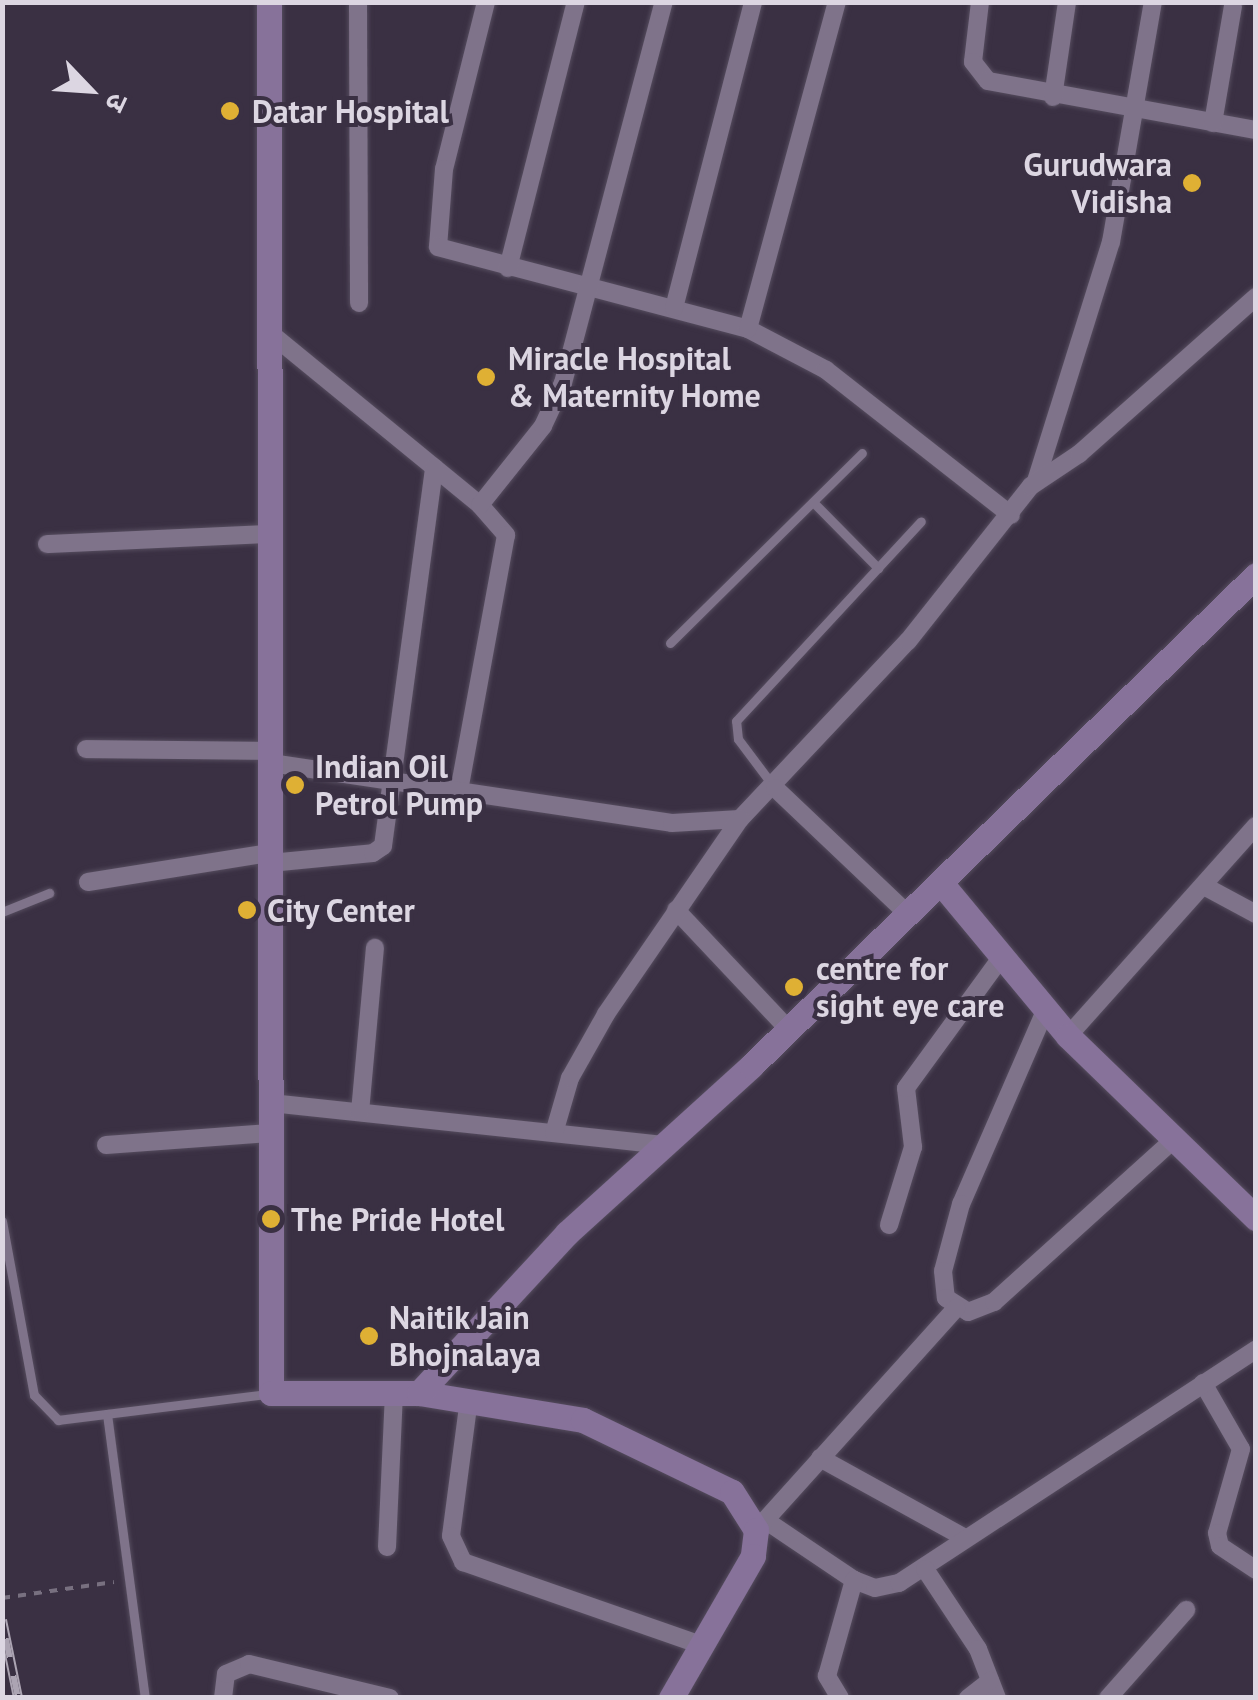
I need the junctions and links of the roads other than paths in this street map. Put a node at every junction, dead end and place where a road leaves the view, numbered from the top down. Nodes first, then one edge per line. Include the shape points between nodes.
1 (268, 2) edge
2 (358, 2) edge
3 (486, 2) edge
4 (576, 2) edge
5 (664, 2) edge
6 (752, 2) edge
7 (837, 2) edge
8 (980, 2) edge
9 (1067, 2) edge
10 (1152, 2) edge
11 (1233, 6) dead end
12 (1052, 97) junction
13 (1135, 110) junction
14 (1213, 123) junction
15 (1256, 130) edge
16 (508, 268) junction
17 (588, 289) junction
18 (1256, 297) edge
19 (359, 303) dead end
20 (674, 308) junction
21 (748, 330) junction
22 (270, 333) junction
23 (862, 453) dead end
24 (434, 467) junction
25 (1036, 482) junction
26 (813, 502) junction
27 (480, 504) junction
28 (1011, 515) junction
29 (921, 521) dead end
30 (269, 534) junction
31 (47, 544) dead end
32 (878, 568) junction
33 (1256, 574) edge
34 (670, 643) dead end
35 (86, 749) dead end
36 (271, 757) junction
37 (390, 780) junction
38 (775, 788) junction
39 (459, 790) junction
40 (740, 819) junction
41 (1256, 826) edge
42 (270, 858) junction
43 (88, 882) dead end
44 (941, 883) junction
45 (1204, 886) junction
46 (49, 893) dead end
47 (676, 910) junction
48 (2, 912) edge
49 (908, 914) junction
50 (1256, 914) edge
51 (375, 948) dead end
52 (1000, 959) junction
53 (1045, 1010) junction
54 (788, 1030) junction
55 (1068, 1036) junction
56 (271, 1103) junction
57 (360, 1112) junction
58 (270, 1132) junction
59 (554, 1133) junction
60 (1172, 1140) junction
61 (666, 1145) junction
62 (106, 1146) dead end
63 (1256, 1218) edge
64 (2, 1221) edge
65 (888, 1225) dead end
66 (956, 1308) junction
67 (1256, 1349) edge
68 (1203, 1383) junction
69 (271, 1393) junction
70 (407, 1394) junction
71 (468, 1400) junction
72 (107, 1414) junction
73 (820, 1458) junction
74 (761, 1525) junction
75 (965, 1538) junction
76 (387, 1547) dead end
77 (925, 1569) junction
78 (1256, 1570) edge
79 (854, 1580) junction
80 (1186, 1610) dead end
81 (702, 1645) junction
82 (993, 1689) edge
83 (145, 1698) edge
84 (223, 1698) edge
85 (390, 1698) edge
86 (672, 1698) edge
87 (840, 1698) edge
88 (968, 1698) edge
89 (1108, 1698) edge

1 - 22 street
2 - 19 street
3 - 16 street via 444,169 436,232 438,247 448,254
4 - 16 street
5 - 17 street
6 - 20 street
7 - 21 street
8 - 12 street via 976,74
9 - 12 street
10 - 13 street
11 - 14 street
12 - 13 street
13 - 14 street
13 - 25 street via 1111,242
14 - 15 street
16 - 17 street
17 - 20 street
17 - 27 street via 544,426
18 - 25 street via 1079,454
20 - 21 street
21 - 28 street via 826,370
22 - 24 street
22 - 30 street
23 - 26 lane
24 - 27 street
24 - 37 street
25 - 28 street
26 - 32 lane
26 - 34 lane
27 - 39 street via 506,536 506,552
28 - 38 street
29 - 32 lane
30 - 31 street
30 - 36 street
32 - 38 lane via 736,721 738,739
33 - 44 street
35 - 36 street
36 - 37 street
36 - 42 street
37 - 39 street
37 - 42 street via 386,836 372,853
38 - 40 street
38 - 49 street
39 - 40 street via 672,823
40 - 47 street
41 - 45 street
42 - 43 street
42 - 56 street
44 - 49 street
44 - 52 street
45 - 50 street
45 - 55 street
46 - 48 lane
47 - 54 street
47 - 59 street via 570,1078
49 - 54 street
51 - 57 street
52 - 53 street
52 - 65 street via 906,1088 913,1147
53 - 55 street
53 - 66 street via 961,1204 942,1286
54 - 61 street
55 - 60 street
56 - 57 street
56 - 58 street
57 - 59 street
58 - 62 street
58 - 69 street
59 - 61 street
60 - 63 street
60 - 66 street via 994,1302 981,1310
61 - 70 street via 567,1233
64 - 72 lane via 34,1395 58,1420
66 - 73 street
67 - 68 street
68 - 75 street
68 - 78 street via 1240,1449 1217,1533 1220,1546
69 - 70 street
69 - 72 lane
70 - 71 street
70 - 76 street
71 - 74 street via 584,1420 732,1492
71 - 81 street via 452,1536 463,1562
72 - 83 lane
73 - 74 street
73 - 75 street
74 - 79 street
74 - 81 street via 753,1556
75 - 77 street
77 - 79 street via 875,1588
77 - 82 street via 978,1649
79 - 87 street via 826,1676
80 - 89 street
81 - 86 street
82 - 88 street
84 - 85 street via 226,1674 249,1664

